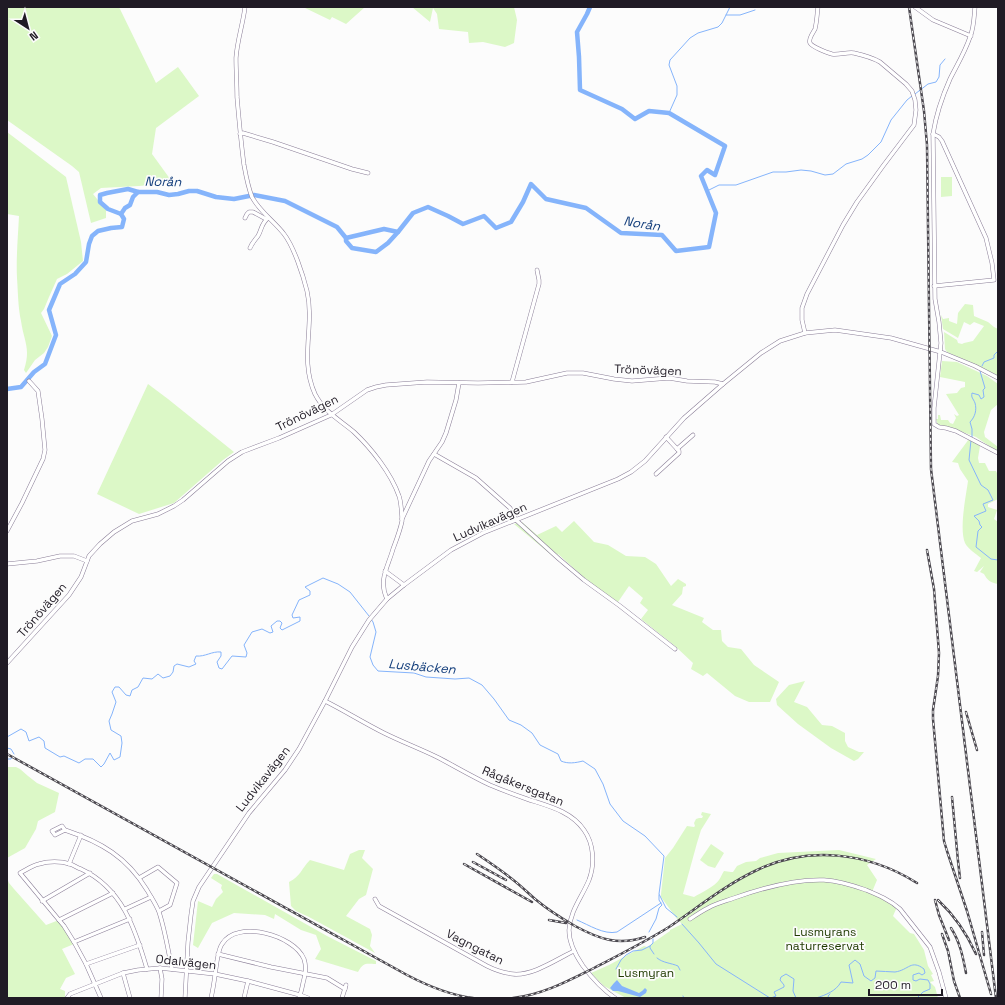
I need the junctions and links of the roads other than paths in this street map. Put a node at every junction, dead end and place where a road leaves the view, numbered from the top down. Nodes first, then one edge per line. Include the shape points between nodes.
1 (245, 7) edge
2 (818, 7) edge
3 (915, 7) edge
4 (974, 7) edge
5 (971, 36) junction
6 (240, 134) junction
7 (933, 134) junction
8 (368, 173) dead end
9 (245, 218) dead end
10 (267, 218) junction
11 (250, 248) dead end
12 (537, 270) dead end
13 (934, 286) junction
14 (805, 333) junction
15 (941, 352) junction
16 (998, 378) edge
17 (30, 381) dead end
18 (512, 382) junction
19 (459, 383) junction
20 (723, 384) junction
21 (331, 415) junction
22 (693, 435) dead end
23 (666, 437) junction
24 (677, 449) junction
25 (998, 453) edge
26 (434, 454) junction
27 (656, 474) dead end
28 (402, 520) junction
29 (516, 520) junction
30 (7, 531) edge
31 (87, 561) junction
32 (7, 564) edge
33 (385, 571) junction
34 (404, 585) junction
35 (387, 599) junction
36 (675, 649) dead end
37 (7, 663) edge
38 (326, 701) junction
39 (65, 830) dead end
40 (81, 835) junction
41 (69, 864) junction
42 (90, 873) junction
43 (139, 878) junction
44 (114, 893) junction
45 (151, 896) junction
46 (375, 899) dead end
47 (42, 901) junction
48 (125, 909) junction
49 (158, 911) junction
50 (130, 919) junction
51 (690, 919) dead end
52 (59, 920) junction
53 (74, 942) junction
54 (140, 945) junction
55 (574, 950) junction
56 (218, 954) junction
57 (86, 964) junction
58 (147, 968) junction
59 (160, 968) junction
60 (172, 969) junction
61 (187, 971) junction
62 (123, 973) junction
63 (215, 974) junction
64 (306, 974) junction
65 (248, 981) junction
66 (94, 984) junction
67 (300, 996) edge
68 (67, 998) edge
69 (101, 998) edge
70 (130, 998) edge
71 (161, 998) edge
72 (185, 998) edge
73 (211, 998) edge
74 (244, 998) edge
75 (308, 998) edge
76 (342, 998) edge
77 (614, 998) edge
78 (946, 998) edge

1 - 6 street via 236,58
2 - 14 street via 815,29 810,39 811,45 832,54 852,53 880,62 912,91 916,110 914,125 857,202 806,294 802,308
3 - 5 street via 933,20
4 - 5 street
5 - 7 street via 942,97
6 - 8 street
6 - 10 street via 249,187 254,200
7 - 13 street
7 - 13 street via 942,141 986,238 994,280
9 - 10 street via 249,212 253,212
10 - 11 street
10 - 21 street via 290,244 304,282 309,306 306,354 309,377 318,399
12 - 18 street via 539,284
13 - 15 street
14 - 15 street, Ludvikavägen via 835,330 891,338
14 - 20 street, Ludvikavägen via 780,341 767,349
15 - 16 street, Ludvikavägen
15 - 25 street via 934,424 956,431
17 - 30 street via 38,391 42,418 43,459
18 - 19 street, Trönövägen
18 - 20 street, Trönövägen via 526,382 567,373 583,373 632,381 669,378
19 - 21 street, Trönövägen via 427,382 376,387 367,390
19 - 26 street via 446,433
20 - 23 street, Ludvikavägen
21 - 28 street via 371,449 391,479 399,497
21 - 31 street, Trönövägen via 237,454 174,506 158,514 132,521 114,532 95,549
22 - 24 street
23 - 24 street
23 - 29 street, Ludvikavägen via 645,461 629,474
24 - 27 street via 680,452 678,455
26 - 28 street
26 - 29 street via 476,478 510,508
28 - 33 street
29 - 34 street, Ludvikavägen via 483,533 451,550
29 - 36 street via 584,580
31 - 32 street via 67,556
31 - 37 street, Trönövägen via 79,581 69,595
33 - 34 street
33 - 35 street via 383,585
34 - 35 street, Ludvikavägen
35 - 38 street, Ludvikavägen via 369,620 352,648
38 - 55 street, Rågåkersgatan via 490,785 560,810 577,822 588,838 593,858 589,880 570,923 570,941
38 - 61 street, Ludvikavägen via 286,770 249,814 199,887 191,915
39 - 40 street
40 - 41 street
40 - 43 street via 104,846 126,863
41 - 42 street
41 - 47 street via 39,864 20,873
42 - 44 street
42 - 47 street
43 - 45 street
43 - 49 street via 158,867 177,883 170,905
44 - 48 street
44 - 52 street
45 - 48 street
45 - 49 street
46 - 55 street, Vagngatan via 379,906 497,971 520,974 532,971
47 - 52 street
48 - 50 street
49 - 60 street
50 - 53 street
50 - 54 street
51 - 78 street via 709,907 753,891 783,884 823,880 848,884 877,894 900,910 930,947
52 - 53 street
53 - 57 street
54 - 57 street
54 - 58 street
55 - 77 street, Rågåkersgatan via 593,978
56 - 63 street
56 - 64 street
56 - 64 street via 221,944 238,932 270,935 290,943 297,950 303,958
57 - 66 street
58 - 59 street, Odalvägen
58 - 62 street, Odalvägen
59 - 60 street, Odalvägen
59 - 71 street
60 - 61 street, Odalvägen
61 - 63 street, Odalvägen
61 - 72 street, Ludvikavägen
62 - 66 street, Odalvägen
62 - 70 street
63 - 65 street, Odalvägen
63 - 73 street
64 - 67 street
64 - 76 street via 326,978 346,987
65 - 67 street, Odalvägen
65 - 74 street
66 - 68 street, Odalvägen via 70,994
66 - 69 street
67 - 75 street, Odalvägen

